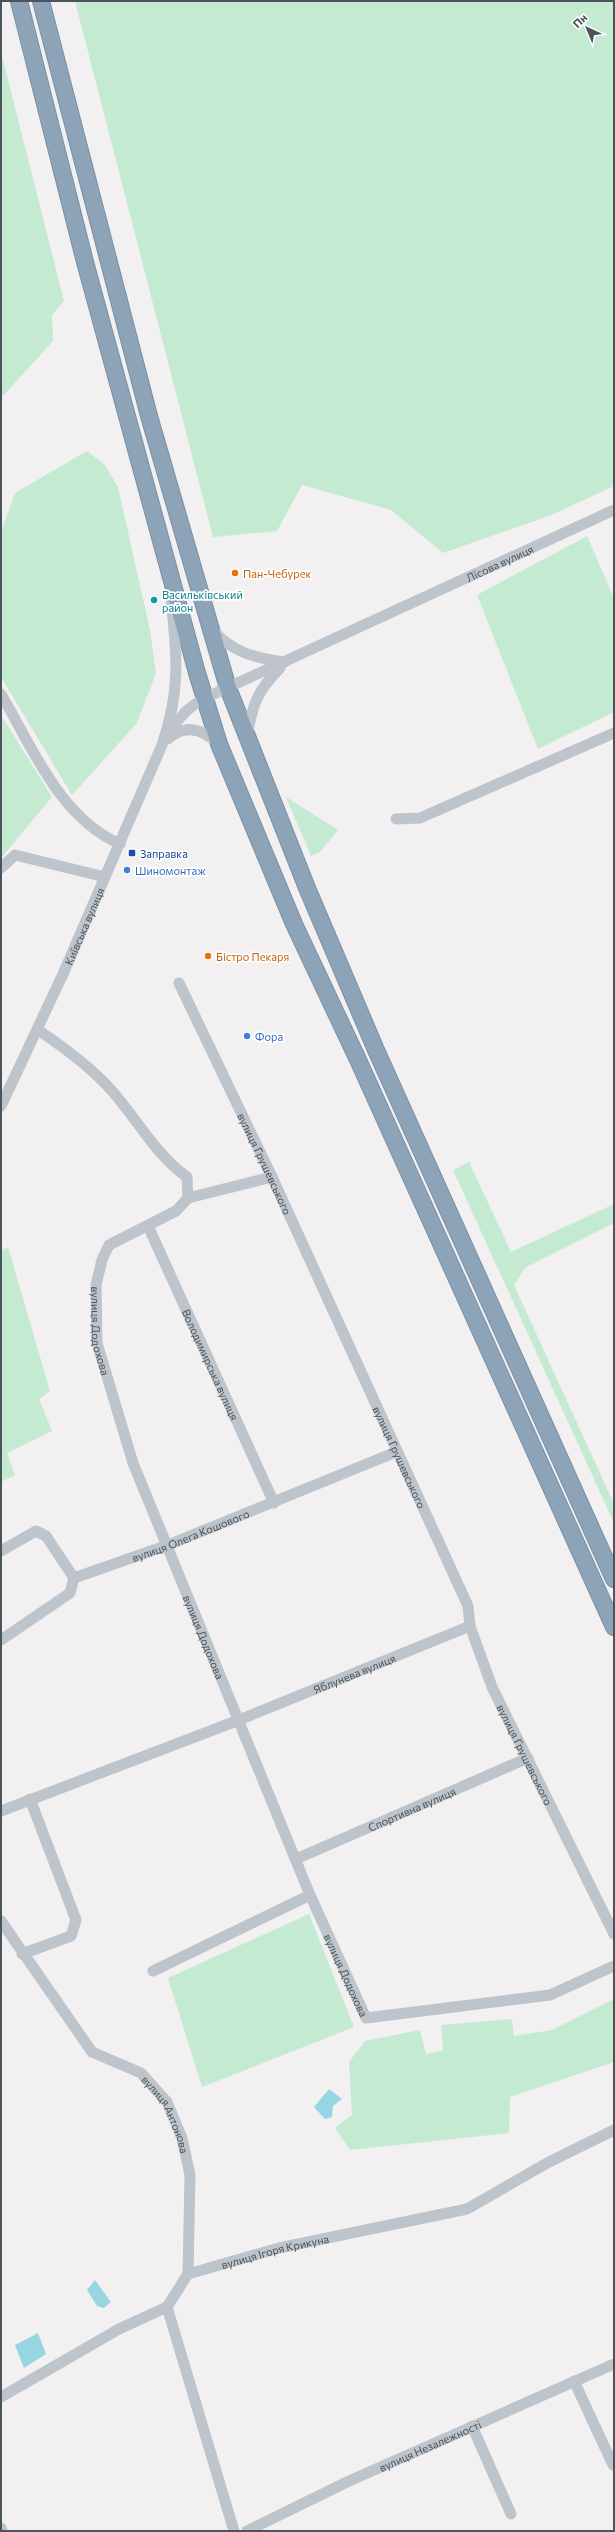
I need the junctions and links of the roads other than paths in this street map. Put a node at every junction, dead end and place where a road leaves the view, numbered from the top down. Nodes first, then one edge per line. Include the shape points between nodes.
1 (19, 1) edge
2 (41, 1) edge
3 (614, 510) edge
4 (168, 569) junction
5 (210, 627) junction
6 (286, 662) junction
7 (228, 688) junction
8 (1, 694) edge
9 (205, 698) junction
10 (614, 733) edge
11 (246, 739) junction
12 (219, 744) junction
13 (162, 745) junction
14 (396, 819) dead end
15 (120, 844) junction
16 (1, 868) edge
17 (105, 877) junction
18 (179, 983) dead end
19 (38, 1030) junction
20 (1, 1106) edge
21 (272, 1177) junction
22 (188, 1198) junction
23 (148, 1226) junction
24 (396, 1452) junction
25 (274, 1502) junction
26 (168, 1545) junction
27 (1, 1551) edge
28 (74, 1578) junction
29 (614, 1579) edge
30 (470, 1626) junction
31 (614, 1627) edge
32 (1, 1640) edge
33 (239, 1720) junction
34 (528, 1758) junction
35 (30, 1799) junction
36 (1, 1811) edge
37 (296, 1859) junction
38 (310, 1895) junction
39 (1, 1921) edge
40 (614, 1934) edge
41 (22, 1954) junction
42 (614, 1966) edge
43 (153, 1971) dead end
44 (614, 2130) edge
45 (188, 2274) junction
46 (166, 2307) junction
47 (614, 2364) edge
48 (574, 2381) junction
49 (1, 2397) edge
50 (472, 2426) junction
51 (613, 2465) dead end
52 (511, 2514) dead end
53 (1, 2528) edge
54 (2, 2531) edge
55 (234, 2531) edge
56 (247, 2531) edge

1 - 4 highway via 85,262
2 - 5 highway via 149,416
3 - 6 street, Лісова вулиця
4 - 9 highway
4 - 13 street via 177,657 176,694
5 - 6 street via 225,642 242,653
5 - 7 highway
6 - 7 street, Лісова вулиця
6 - 11 street via 259,692 252,707
7 - 9 street, Лісова вулиця
7 - 11 highway
8 - 15 street via 58,792 90,825
9 - 12 highway
9 - 13 street, Лісова вулиця via 192,705 179,717
10 - 14 street via 420,818
11 - 29 highway via 376,1050
12 - 13 street via 204,733 187,728 176,732
12 - 31 highway via 294,924
13 - 15 street, Київська вулиця
15 - 17 street, Київська вулиця
16 - 17 street via 15,855
17 - 19 street, Київська вулиця
18 - 21 street, вулиця Грушевського
19 - 20 street, Київська вулиця
19 - 22 street via 70,1052 112,1092 170,1165 187,1177
21 - 22 street
21 - 24 street, вулиця Грушевського
22 - 23 street, вулиця Додохова via 176,1211
23 - 25 street, Володимирська вулиця
23 - 26 street, вулиця Додохова via 109,1245 102,1260 96,1285 97,1343 133,1463
24 - 25 street, вулиця Олега Кошового
24 - 30 street, вулиця Грушевського via 468,1606
25 - 26 street, вулиця Олега Кошового
26 - 28 street, вулиця Олега Кошового
26 - 33 street, вулиця Додохова
27 - 28 street via 36,1531 46,1536
28 - 32 street via 70,1593
30 - 33 street, Яблунева вулиця
30 - 34 street, вулиця Грушевського via 492,1687
33 - 35 street
33 - 37 street, вулиця Додохова
34 - 37 street, Спортивна вулиця
34 - 40 street, вулиця Грушевського
35 - 36 street
35 - 41 street via 76,1920 72,1936
37 - 38 street, вулиця Додохова
38 - 42 street, вулиця Додохова via 366,2018 550,1995
38 - 43 street
39 - 41 street, вулиця Антонова
41 - 45 street, вулиця Антонова via 92,2052 142,2074 167,2102 182,2138 190,2175
44 - 45 street, вулиця Ігоря Крикуна via 466,2208 279,2248
45 - 46 street
46 - 49 street via 119,2329
46 - 55 street
47 - 48 street, вулиця Незалежності
48 - 50 street, вулиця Незалежності
48 - 51 street
50 - 52 street
50 - 56 street, вулиця Незалежності via 349,2481
53 - 54 street

